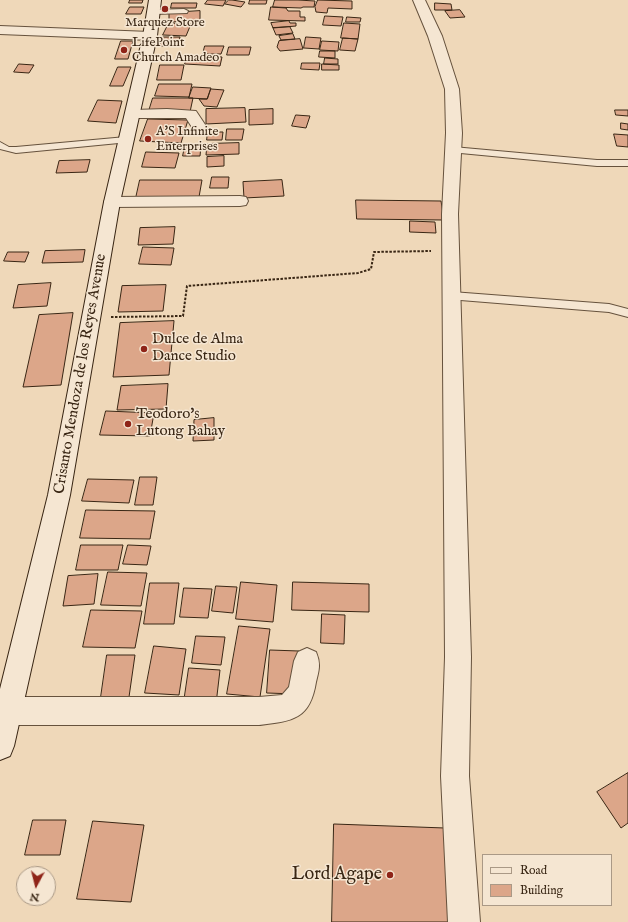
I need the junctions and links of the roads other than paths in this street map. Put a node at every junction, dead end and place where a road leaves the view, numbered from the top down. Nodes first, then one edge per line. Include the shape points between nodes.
1 (419, 0) edge
2 (154, 6) edge
3 (184, 11) dead end
4 (0, 30) edge
5 (150, 36) junction
6 (132, 114) junction
7 (200, 129) dead end
8 (126, 140) junction
9 (0, 145) edge
10 (453, 150) junction
11 (617, 163) junction
12 (628, 163) edge
13 (628, 170) edge
14 (240, 201) dead end
15 (112, 202) junction
16 (452, 296) junction
17 (628, 313) edge
18 (307, 661) dead end
19 (8, 711) junction
20 (0, 746) edge
21 (464, 922) edge

1 - 10 street via 435,36 452,89
2 - 3 lane
2 - 5 street, Crisanto Mendoza de los Reyes Avenue
4 - 5 street
5 - 6 street, Crisanto Mendoza de los Reyes Avenue
6 - 7 street via 191,114
6 - 8 street, Crisanto Mendoza de los Reyes Avenue
8 - 9 lane via 16,150
8 - 15 street, Crisanto Mendoza de los Reyes Avenue
10 - 11 lane
10 - 16 street via 450,214
11 - 12 lane
11 - 13 lane
14 - 15 street
15 - 19 street, Crisanto Mendoza de los Reyes Avenue via 59,495
16 - 17 lane via 609,308
16 - 21 street via 458,657 455,776
18 - 19 street via 301,694 288,708 259,711
19 - 20 street, Crisanto Mendoza de los Reyes Avenue

